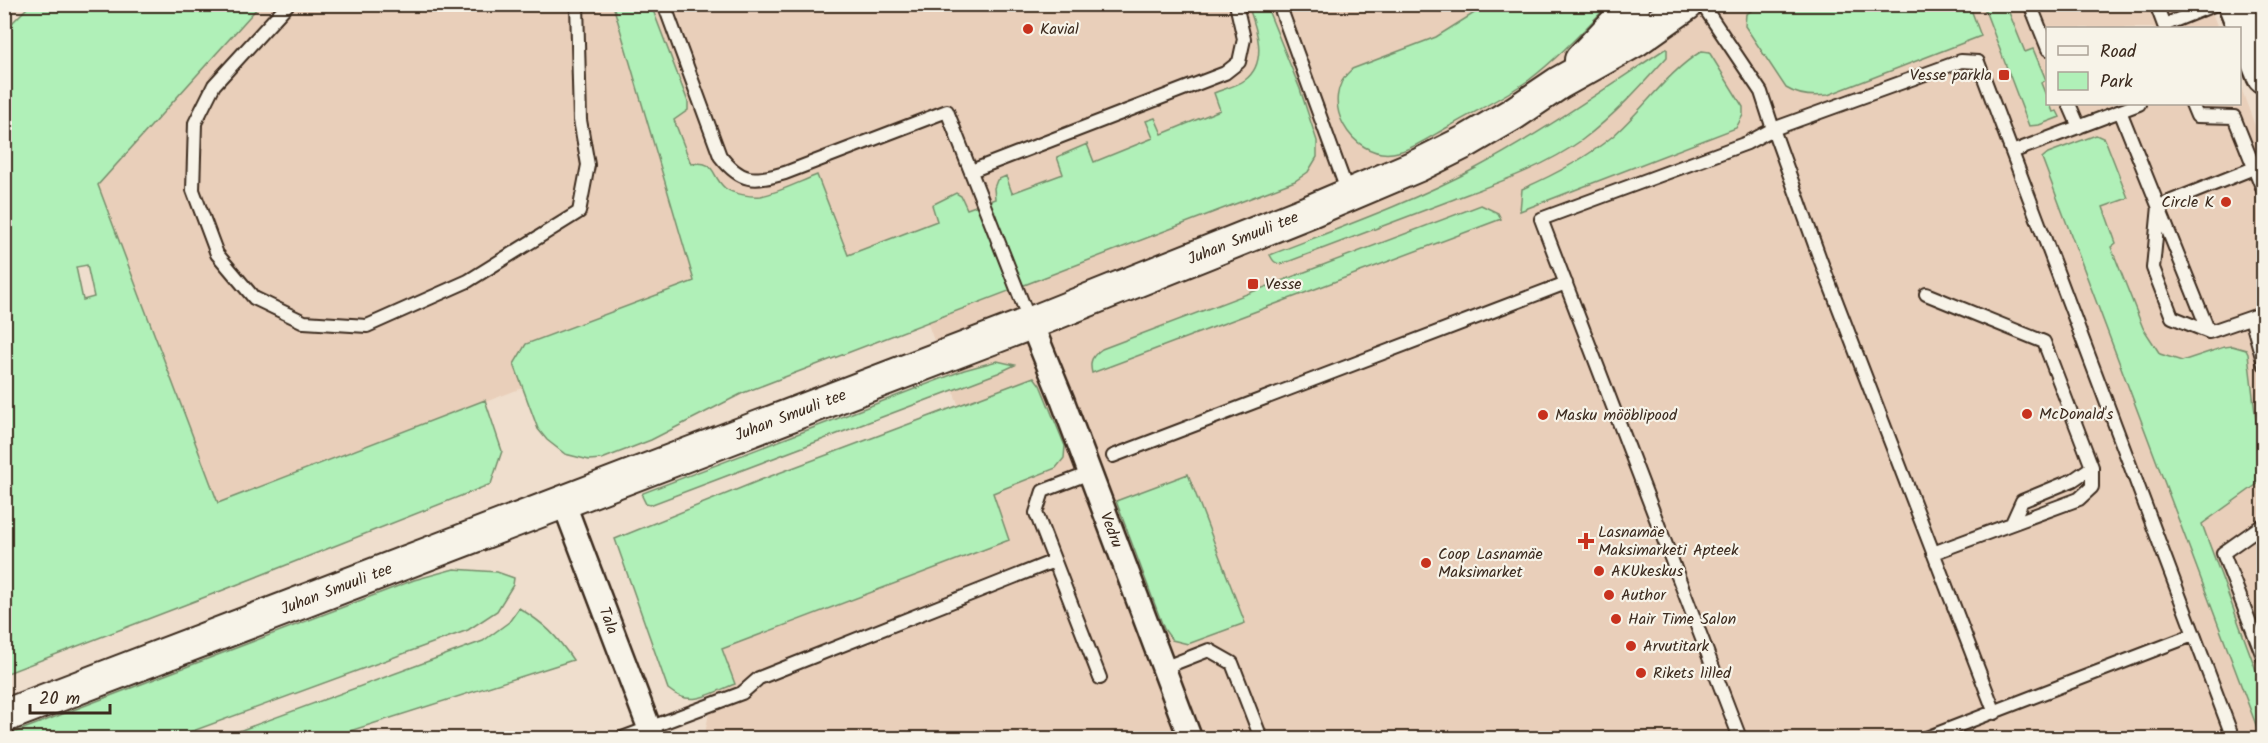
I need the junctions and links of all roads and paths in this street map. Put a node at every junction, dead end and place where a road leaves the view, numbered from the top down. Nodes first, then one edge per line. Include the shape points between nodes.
1 (288, 4) edge
2 (577, 4) edge
3 (664, 4) edge
4 (1236, 4) edge
5 (1279, 4) edge
6 (1634, 4) edge
7 (1687, 4) edge
8 (1702, 4) edge
9 (2030, 4) edge
10 (2156, 4) edge
11 (2216, 4) edge
12 (2240, 23) edge
13 (2164, 27) edge
14 (2046, 44) edge
15 (2264, 76) edge
16 (1560, 83) junction
17 (2069, 105) edge
18 (2136, 105) edge
19 (2192, 105) edge
20 (2120, 111) junction
21 (2079, 127) junction
22 (1773, 129) junction
23 (2012, 152) junction
24 (2254, 168) junction
25 (971, 171) junction
26 (2264, 192) edge
27 (1349, 194) junction
28 (2159, 206) junction
29 (1566, 283) junction
30 (1926, 294) dead end
31 (2264, 314) edge
32 (2251, 318) junction
33 (1031, 323) junction
34 (2209, 333) junction
35 (2264, 364) edge
36 (1113, 456) dead end
37 (2092, 467) junction
38 (1090, 473) junction
39 (563, 501) junction
40 (2012, 523) junction
41 (2264, 524) edge
42 (1933, 553) junction
43 (1054, 561) junction
44 (2193, 635) junction
45 (2264, 659) edge
46 (1163, 668) junction
47 (1100, 678) dead end
48 (1995, 712) junction
49 (4, 716) edge
50 (651, 734) edge
51 (622, 738) edge
52 (1190, 738) edge
53 (1261, 738) edge
54 (1740, 738) edge
55 (1926, 738) edge
56 (2233, 738) edge

1 - 2 lane via 213,85 195,123 194,190 217,254 254,298 304,322 367,326 468,281 579,212 588,165 580,120
3 - 25 lane via 720,156 732,171 746,179 785,173 946,111
4 - 25 lane via 1244,39 1239,62 1225,73
5 - 27 lane
6 - 16 main road, Juhan Smuuli tee
7 - 16 main road, Juhan Smuuli tee via 1636,40
8 - 22 lane via 1761,92
9 - 14 lane
10 - 13 lane
11 - 13 lane
12 - 15 highway
16 - 27 main road, Juhan Smuuli tee via 1467,141
17 - 21 lane
18 - 20 lane
19 - 24 lane via 2197,116 2234,117
20 - 21 lane
20 - 28 lane
21 - 23 lane
22 - 23 lane via 1961,61 1978,62
22 - 29 lane via 1747,143 1541,219
22 - 42 lane
23 - 44 lane
24 - 26 lane
24 - 28 lane
25 - 33 lane
27 - 33 main road, Juhan Smuuli tee
28 - 34 lane
28 - 34 lane via 2153,268 2172,317
29 - 36 lane
29 - 54 lane
30 - 37 lane via 2044,342
31 - 32 lane
32 - 34 lane
32 - 35 lane
33 - 38 street, Vedru
33 - 39 main road, Juhan Smuuli tee
37 - 40 lane via 2073,480 2022,501
37 - 40 lane via 2092,486 2079,499
38 - 43 lane via 1043,491 1036,513
38 - 46 street, Vedru
39 - 49 main road, Juhan Smuuli tee
39 - 50 street, Tala
40 - 42 lane
41 - 45 lane via 2223,553
42 - 48 lane
43 - 47 lane
43 - 50 lane via 759,678 742,693
44 - 48 lane
44 - 56 lane
46 - 52 street, Vedru
46 - 53 lane via 1209,650 1232,663
48 - 55 lane
50 - 51 lane

